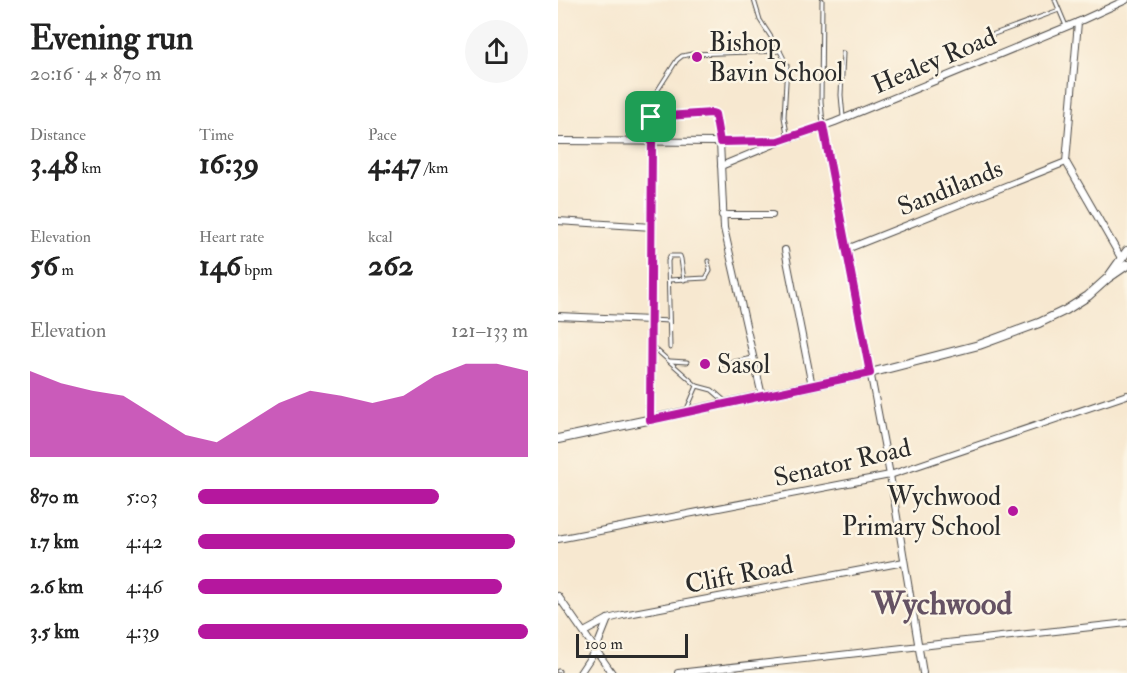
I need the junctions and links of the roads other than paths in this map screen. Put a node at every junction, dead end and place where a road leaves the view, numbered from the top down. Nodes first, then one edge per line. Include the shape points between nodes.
1 (754, 0) edge
2 (822, 0) edge
3 (1055, 0) edge
4 (1126, 0) edge
5 (1059, 10) junction
6 (1078, 22) junction
7 (1066, 27) junction
8 (986, 37) dead end
9 (780, 51) junction
10 (843, 53) dead end
11 (651, 117) junction
12 (843, 119) junction
13 (823, 126) junction
14 (788, 139) junction
15 (558, 141) edge
16 (652, 142) junction
17 (720, 142) junction
18 (1066, 162) junction
19 (721, 166) junction
20 (772, 214) dead end
21 (722, 215) junction
22 (558, 221) edge
23 (651, 227) junction
24 (847, 249) junction
25 (785, 250) dead end
26 (1127, 251) edge
27 (708, 261) dead end
28 (1124, 262) edge
29 (669, 280) junction
30 (684, 280) junction
31 (558, 316) edge
32 (651, 320) junction
33 (669, 321) junction
34 (651, 345) junction
35 (670, 348) dead end
36 (753, 358) junction
37 (668, 361) junction
38 (687, 362) dead end
39 (723, 364) dead end
40 (870, 373) junction
41 (697, 386) junction
42 (812, 386) junction
43 (1127, 395) edge
44 (762, 396) junction
45 (728, 403) junction
46 (686, 412) junction
47 (650, 420) junction
48 (558, 439) edge
49 (890, 475) junction
50 (558, 539) edge
51 (904, 562) junction
52 (558, 596) edge
53 (608, 619) junction
54 (1127, 623) edge
55 (584, 632) junction
56 (919, 646) junction
57 (596, 649) junction
58 (580, 673) edge
59 (612, 673) edge
60 (678, 673) edge
61 (924, 673) edge

1 - 9 lane via 760,20
2 - 13 lane
3 - 5 lane
4 - 6 street, Healey Road
5 - 7 lane
5 - 8 lane
6 - 7 street, Healey Road
6 - 18 street
7 - 12 street, Healey Road
9 - 11 lane via 682,56 648,104
9 - 14 lane via 786,65 784,117
10 - 12 lane
11 - 16 lane
11 - 17 lane via 715,114
12 - 13 street, Healey Road
13 - 14 street, Healey Road
13 - 24 street
14 - 17 street, Healey Road
14 - 19 street, Healey Road
15 - 16 street, Healey Road
16 - 17 street, Healey Road
16 - 23 street
17 - 19 street
18 - 24 street, Sandilands
18 - 28 street
19 - 21 street
20 - 21 street
21 - 36 street
22 - 23 street
23 - 32 street
24 - 40 street
25 - 42 street
26 - 28 main road
27 - 30 lane via 710,271 706,278
28 - 40 main road via 1088,296 1039,323 962,350
29 - 30 lane
29 - 30 lane via 668,258 680,256
29 - 33 lane
31 - 32 street
32 - 33 lane
32 - 34 street
33 - 35 lane
34 - 37 lane
34 - 47 street
36 - 39 lane
36 - 44 street
37 - 38 lane
37 - 41 lane
40 - 42 main road
40 - 49 street
41 - 45 lane via 712,390
41 - 46 lane
42 - 44 main road
43 - 49 street, Senator Road
44 - 45 main road
45 - 46 main road
46 - 47 main road
47 - 48 main road
49 - 50 street, Senator Road
49 - 51 street
51 - 53 street, Clift Road
51 - 56 street
52 - 55 street
53 - 55 street, Clift Road
53 - 57 street
54 - 56 street
55 - 57 street
56 - 60 street
56 - 61 street
57 - 58 street
57 - 59 street

